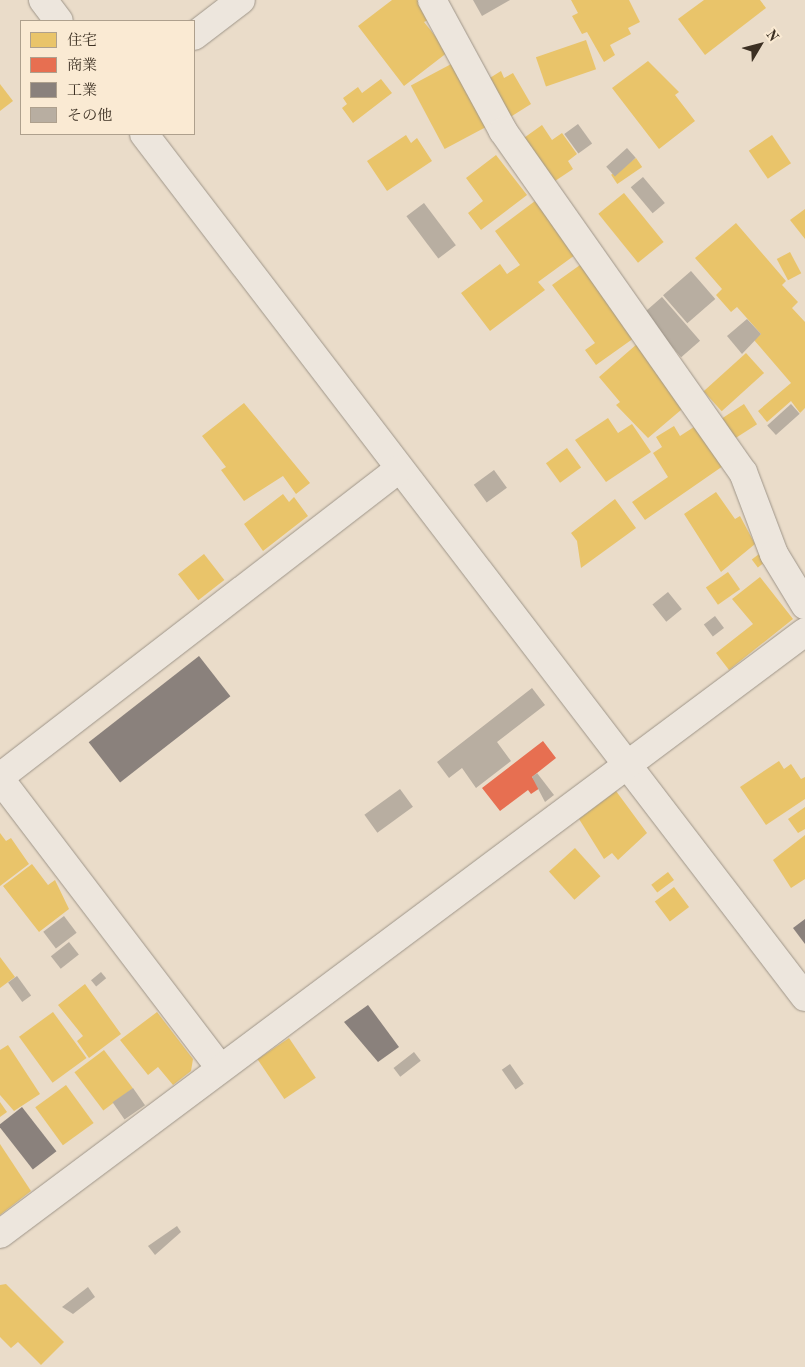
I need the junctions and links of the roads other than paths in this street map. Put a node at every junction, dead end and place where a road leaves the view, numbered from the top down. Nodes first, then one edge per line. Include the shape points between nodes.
1 (43, 0) edge
2 (241, 0) edge
3 (432, 0) edge
4 (58, 20) edge
5 (195, 35) edge
6 (145, 135) edge
7 (399, 469) junction
8 (805, 605) edge
9 (805, 632) edge
10 (626, 762) junction
11 (0, 778) edge
12 (805, 997) edge
13 (220, 1068) junction
14 (0, 1234) edge

1 - 4 street
2 - 5 street
3 - 8 street via 503,131 743,472 774,554
6 - 7 street
7 - 10 street
7 - 11 street
9 - 10 street
10 - 12 street
10 - 13 street
11 - 13 street
13 - 14 street

